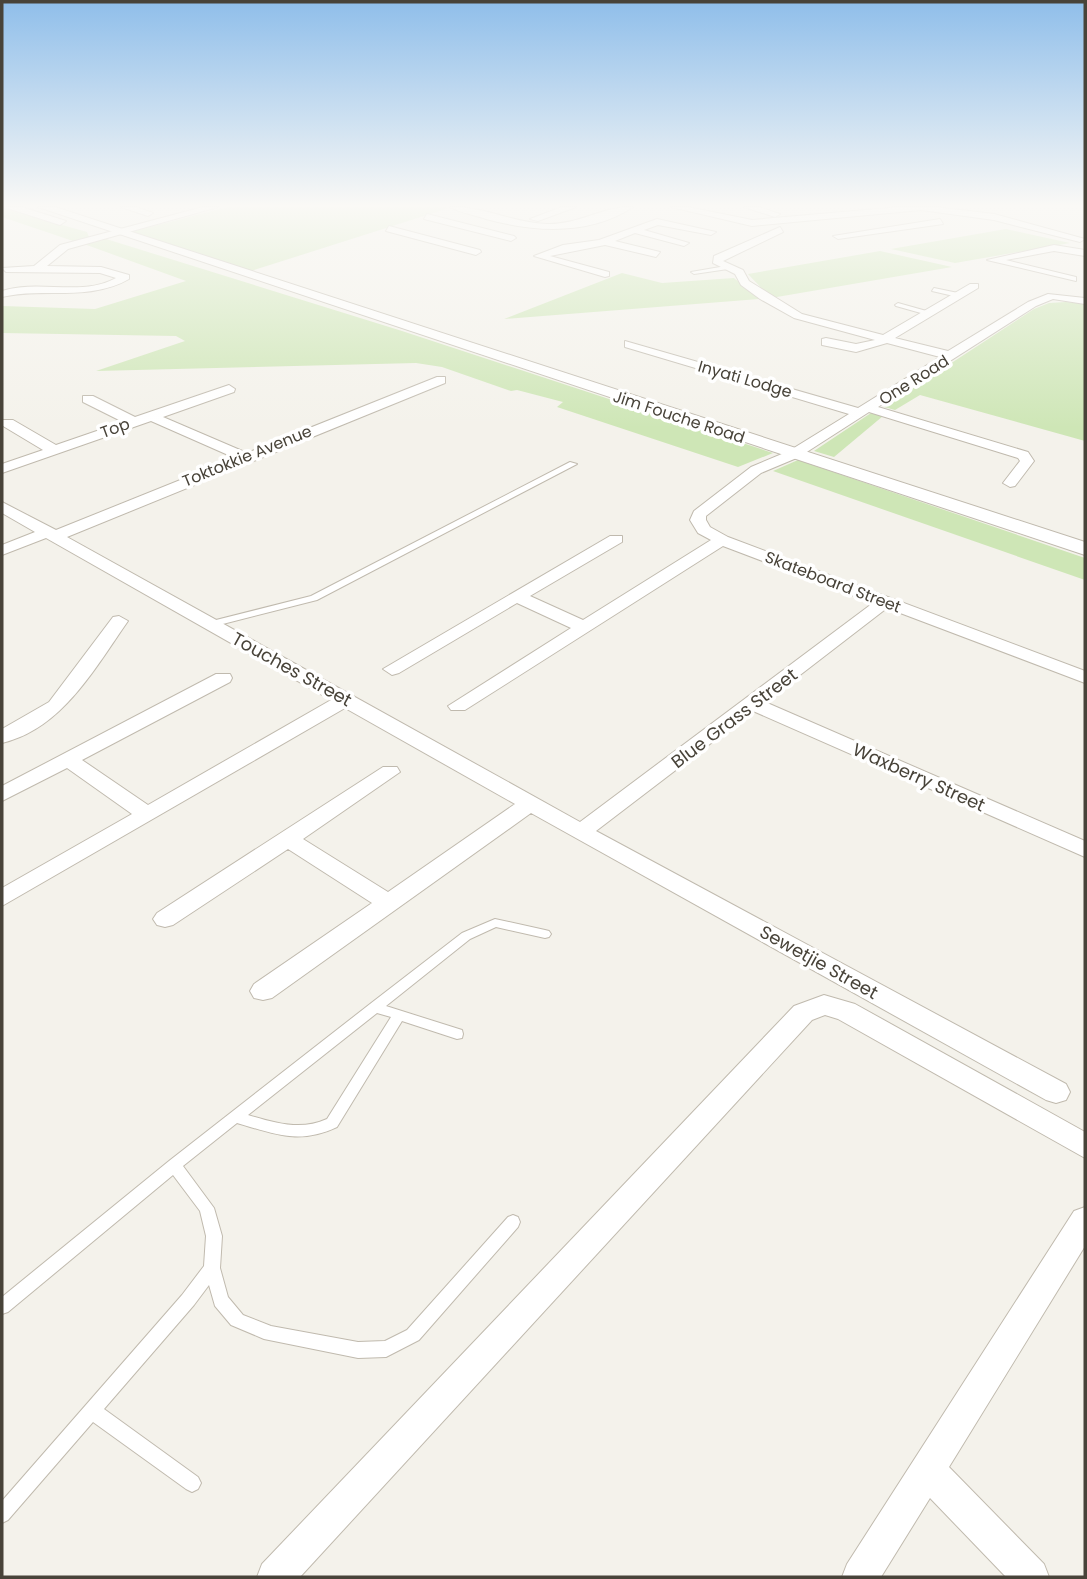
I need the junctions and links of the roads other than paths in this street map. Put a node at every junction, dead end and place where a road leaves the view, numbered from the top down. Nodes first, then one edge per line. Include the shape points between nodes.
1 (120, 281) edge
2 (265, 281) edge
3 (744, 281) edge
4 (1070, 281) edge
5 (974, 286) dead end
6 (933, 290) dead end
7 (2, 294) edge
8 (958, 295) junction
9 (1052, 296) junction
10 (1085, 301) edge
11 (898, 305) dead end
12 (928, 313) junction
13 (883, 339) junction
14 (827, 341) dead end
15 (628, 344) dead end
16 (952, 356) junction
17 (441, 380) dead end
18 (229, 388) dead end
19 (89, 399) dead end
20 (865, 410) junction
21 (150, 416) junction
22 (134, 422) junction
23 (8, 423) dead end
24 (54, 450) junction
25 (794, 454) junction
26 (244, 457) junction
27 (573, 464) dead end
28 (2, 469) edge
29 (1010, 483) dead end
30 (2, 507) edge
31 (52, 534) junction
32 (616, 540) dead end
33 (722, 540) junction
34 (1085, 549) edge
35 (2, 550) edge
36 (517, 597) junction
37 (884, 602) junction
38 (118, 621) dead end
39 (211, 624) junction
40 (584, 627) junction
41 (392, 669) dead end
42 (1085, 677) edge
43 (223, 678) dead end
44 (347, 699) junction
45 (753, 704) junction
46 (458, 706) dead end
47 (2, 737) edge
48 (68, 760) junction
49 (390, 772) dead end
50 (2, 794) edge
51 (531, 803) junction
52 (147, 814) junction
53 (581, 832) junction
54 (288, 839) junction
55 (1085, 850) edge
56 (2, 898) edge
57 (389, 903) junction
58 (165, 919) dead end
59 (545, 934) dead end
60 (263, 991) dead end
61 (374, 1007) junction
62 (399, 1015) junction
63 (457, 1034) dead end
64 (1056, 1092) dead end
65 (236, 1117) junction
66 (1085, 1146) edge
67 (174, 1165) junction
68 (1085, 1220) edge
69 (513, 1222) dead end
70 (212, 1268) junction
71 (2, 1307) edge
72 (92, 1411) junction
73 (928, 1469) junction
74 (192, 1483) dead end
75 (2, 1514) edge
76 (275, 1577) edge
77 (860, 1577) edge
78 (1031, 1577) edge

1 - 7 street via 85,291 22,289
2 - 25 street, Jim Fouche Road
3 - 13 street via 798,316
4 - 9 street
5 - 8 street
6 - 8 lane
8 - 12 street
9 - 10 street
9 - 16 street, One Road
11 - 12 lane
12 - 13 street
13 - 14 street via 856,348
13 - 16 street
15 - 20 street, Inyati Lodge
16 - 20 street, One Road
17 - 26 street, Toktokkie Avenue
18 - 21 street, Top
19 - 22 street
20 - 25 street, One Road
20 - 29 street, Inyati Lodge via 1026,457
21 - 22 street, Top
21 - 26 street
22 - 24 street, Top
23 - 24 street
24 - 28 street, Top
25 - 33 street, Skateboard Street via 756,470 699,514 701,526
25 - 34 street, Jim Fouche Road
26 - 31 street, Toktokkie Avenue
27 - 39 lane via 314,598
30 - 31 street, Touches Street
31 - 35 street, Toktokkie Avenue
31 - 39 street, Touches Street
32 - 36 street
33 - 37 street, Skateboard Street
33 - 40 street
36 - 40 street
36 - 41 street
37 - 42 street, Skateboard Street
37 - 45 street, Blue Grass Street
38 - 47 street via 56,706
39 - 44 street, Touches Street
40 - 46 street
43 - 48 street
44 - 51 street, Touches Street
44 - 52 street
45 - 53 street, Blue Grass Street
45 - 55 street, Waxberry Street
48 - 50 street
48 - 52 street
49 - 54 street
51 - 53 street, Touches Street
51 - 57 street
52 - 56 street
53 - 64 street, Sewetjie Street
54 - 57 street
54 - 58 street
57 - 60 street
59 - 61 lane via 505,923 487,924
61 - 62 lane
61 - 65 lane
62 - 63 lane
62 - 65 lane via 332,1123 318,1131 294,1133
65 - 67 lane
66 - 76 street via 846,1011 824,1005 803,1013
67 - 70 lane via 207,1208 214,1236
67 - 71 lane
68 - 73 street
69 - 70 lane via 412,1335 386,1349 358,1350 270,1335 237,1320 221,1301
70 - 72 lane
72 - 74 lane
72 - 75 lane
73 - 77 street
73 - 78 street

